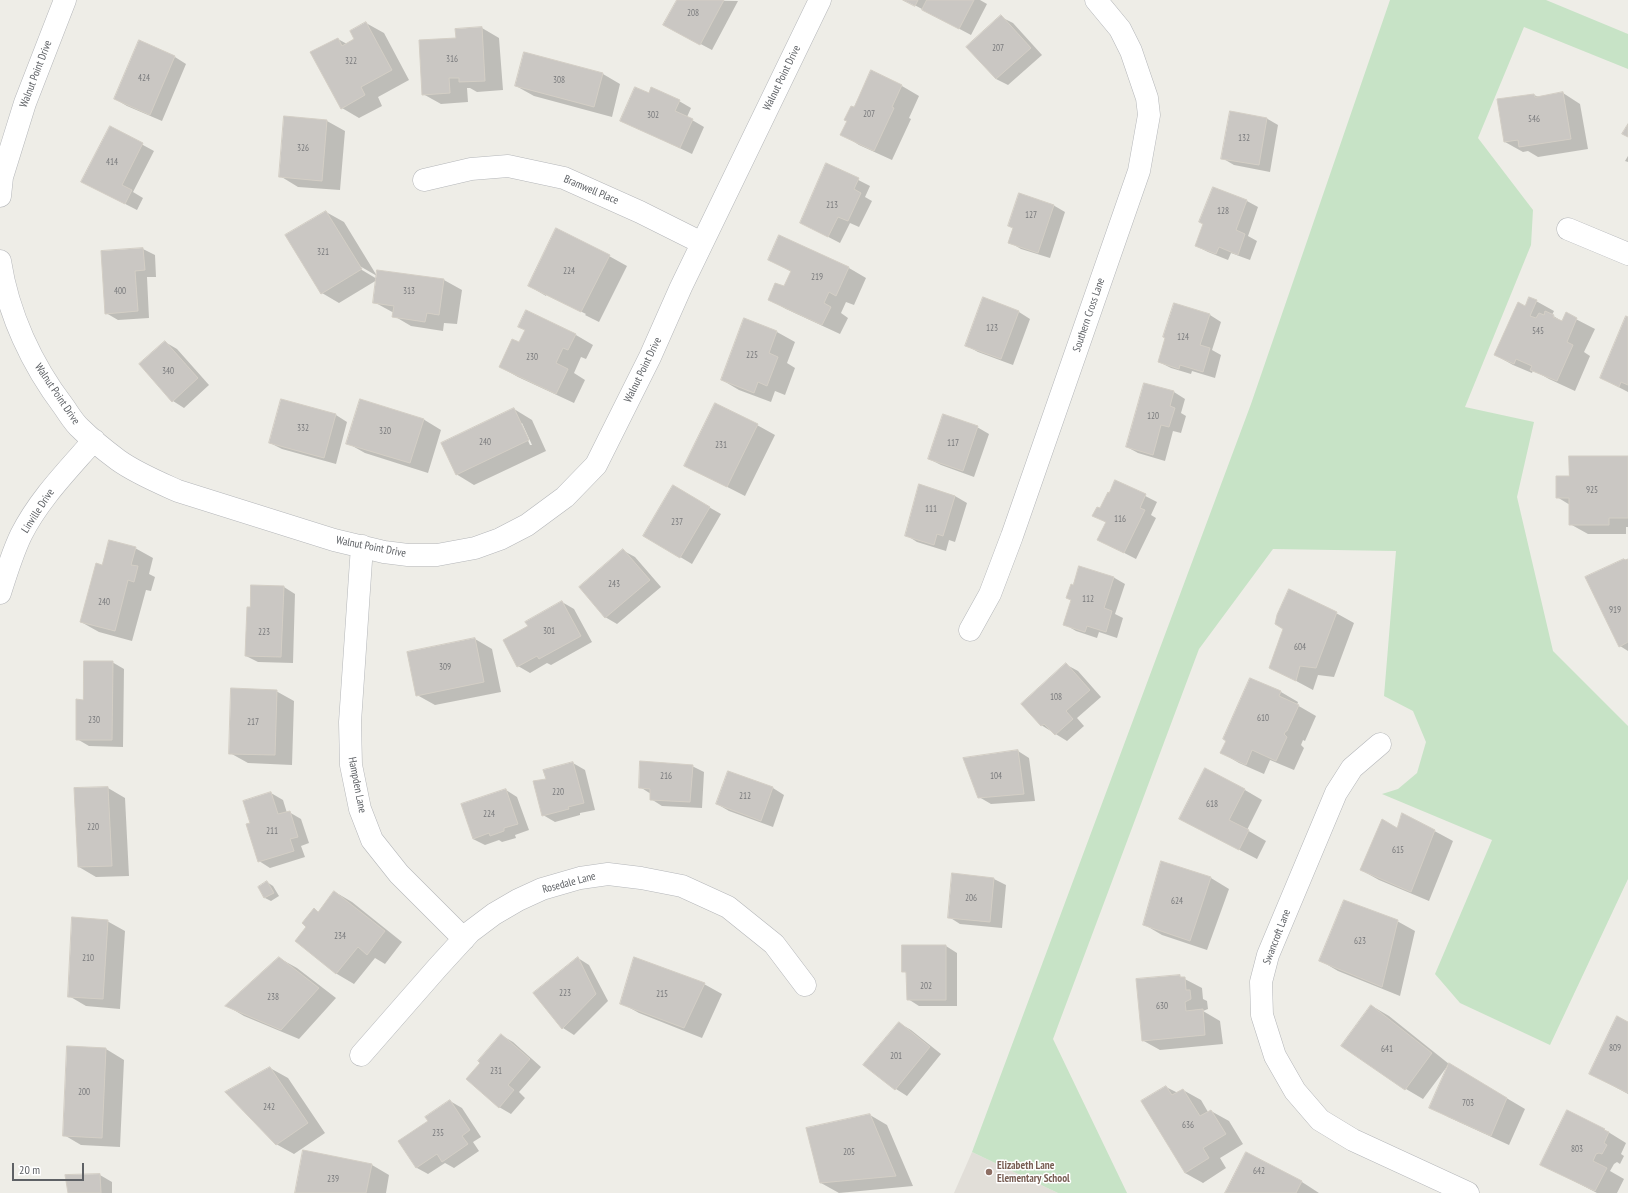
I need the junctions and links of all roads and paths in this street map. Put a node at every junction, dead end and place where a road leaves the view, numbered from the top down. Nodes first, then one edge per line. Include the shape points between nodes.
1 (65, 0) edge
2 (820, 0) edge
3 (1096, 0) edge
4 (424, 180) dead end
5 (0, 196) edge
6 (1568, 229) dead end
7 (702, 243) junction
8 (1628, 254) edge
9 (0, 261) edge
10 (94, 440) junction
11 (362, 546) junction
12 (0, 593) edge
13 (970, 630) dead end
14 (1380, 744) dead end
15 (464, 939) junction
16 (805, 985) dead end
17 (361, 1055) dead end
18 (1468, 1193) edge

1 - 5 street, Walnut Point Drive via 25,103 2,178
2 - 7 street, Walnut Point Drive
3 - 13 street, Southern Cross Lane via 1120,29 1131,51 1147,98 1149,115 1140,171 1012,536 990,594
4 - 7 street, Bramwell Place via 471,169 508,166 564,178
6 - 8 street
7 - 11 street, Walnut Point Drive via 650,357 596,465 565,497 527,525 475,548 437,555 408,555
9 - 10 street, Walnut Point Drive via 14,316 41,374 80,428
10 - 11 street, Walnut Point Drive via 119,461 178,491 334,540
10 - 12 street, Linville Drive via 35,512 21,535
11 - 15 street, Hampden Lane via 350,722 351,765 360,809 372,840 399,874
14 - 18 street, Swancroft Lane via 1352,768 1336,793 1268,955 1261,982 1262,1015 1275,1056 1294,1091 1320,1120 1354,1140
15 - 16 street, Rosedale Lane via 494,914 542,890 580,878 608,874 641,878 682,886 728,907 774,944
15 - 17 street, Rosedale Lane

